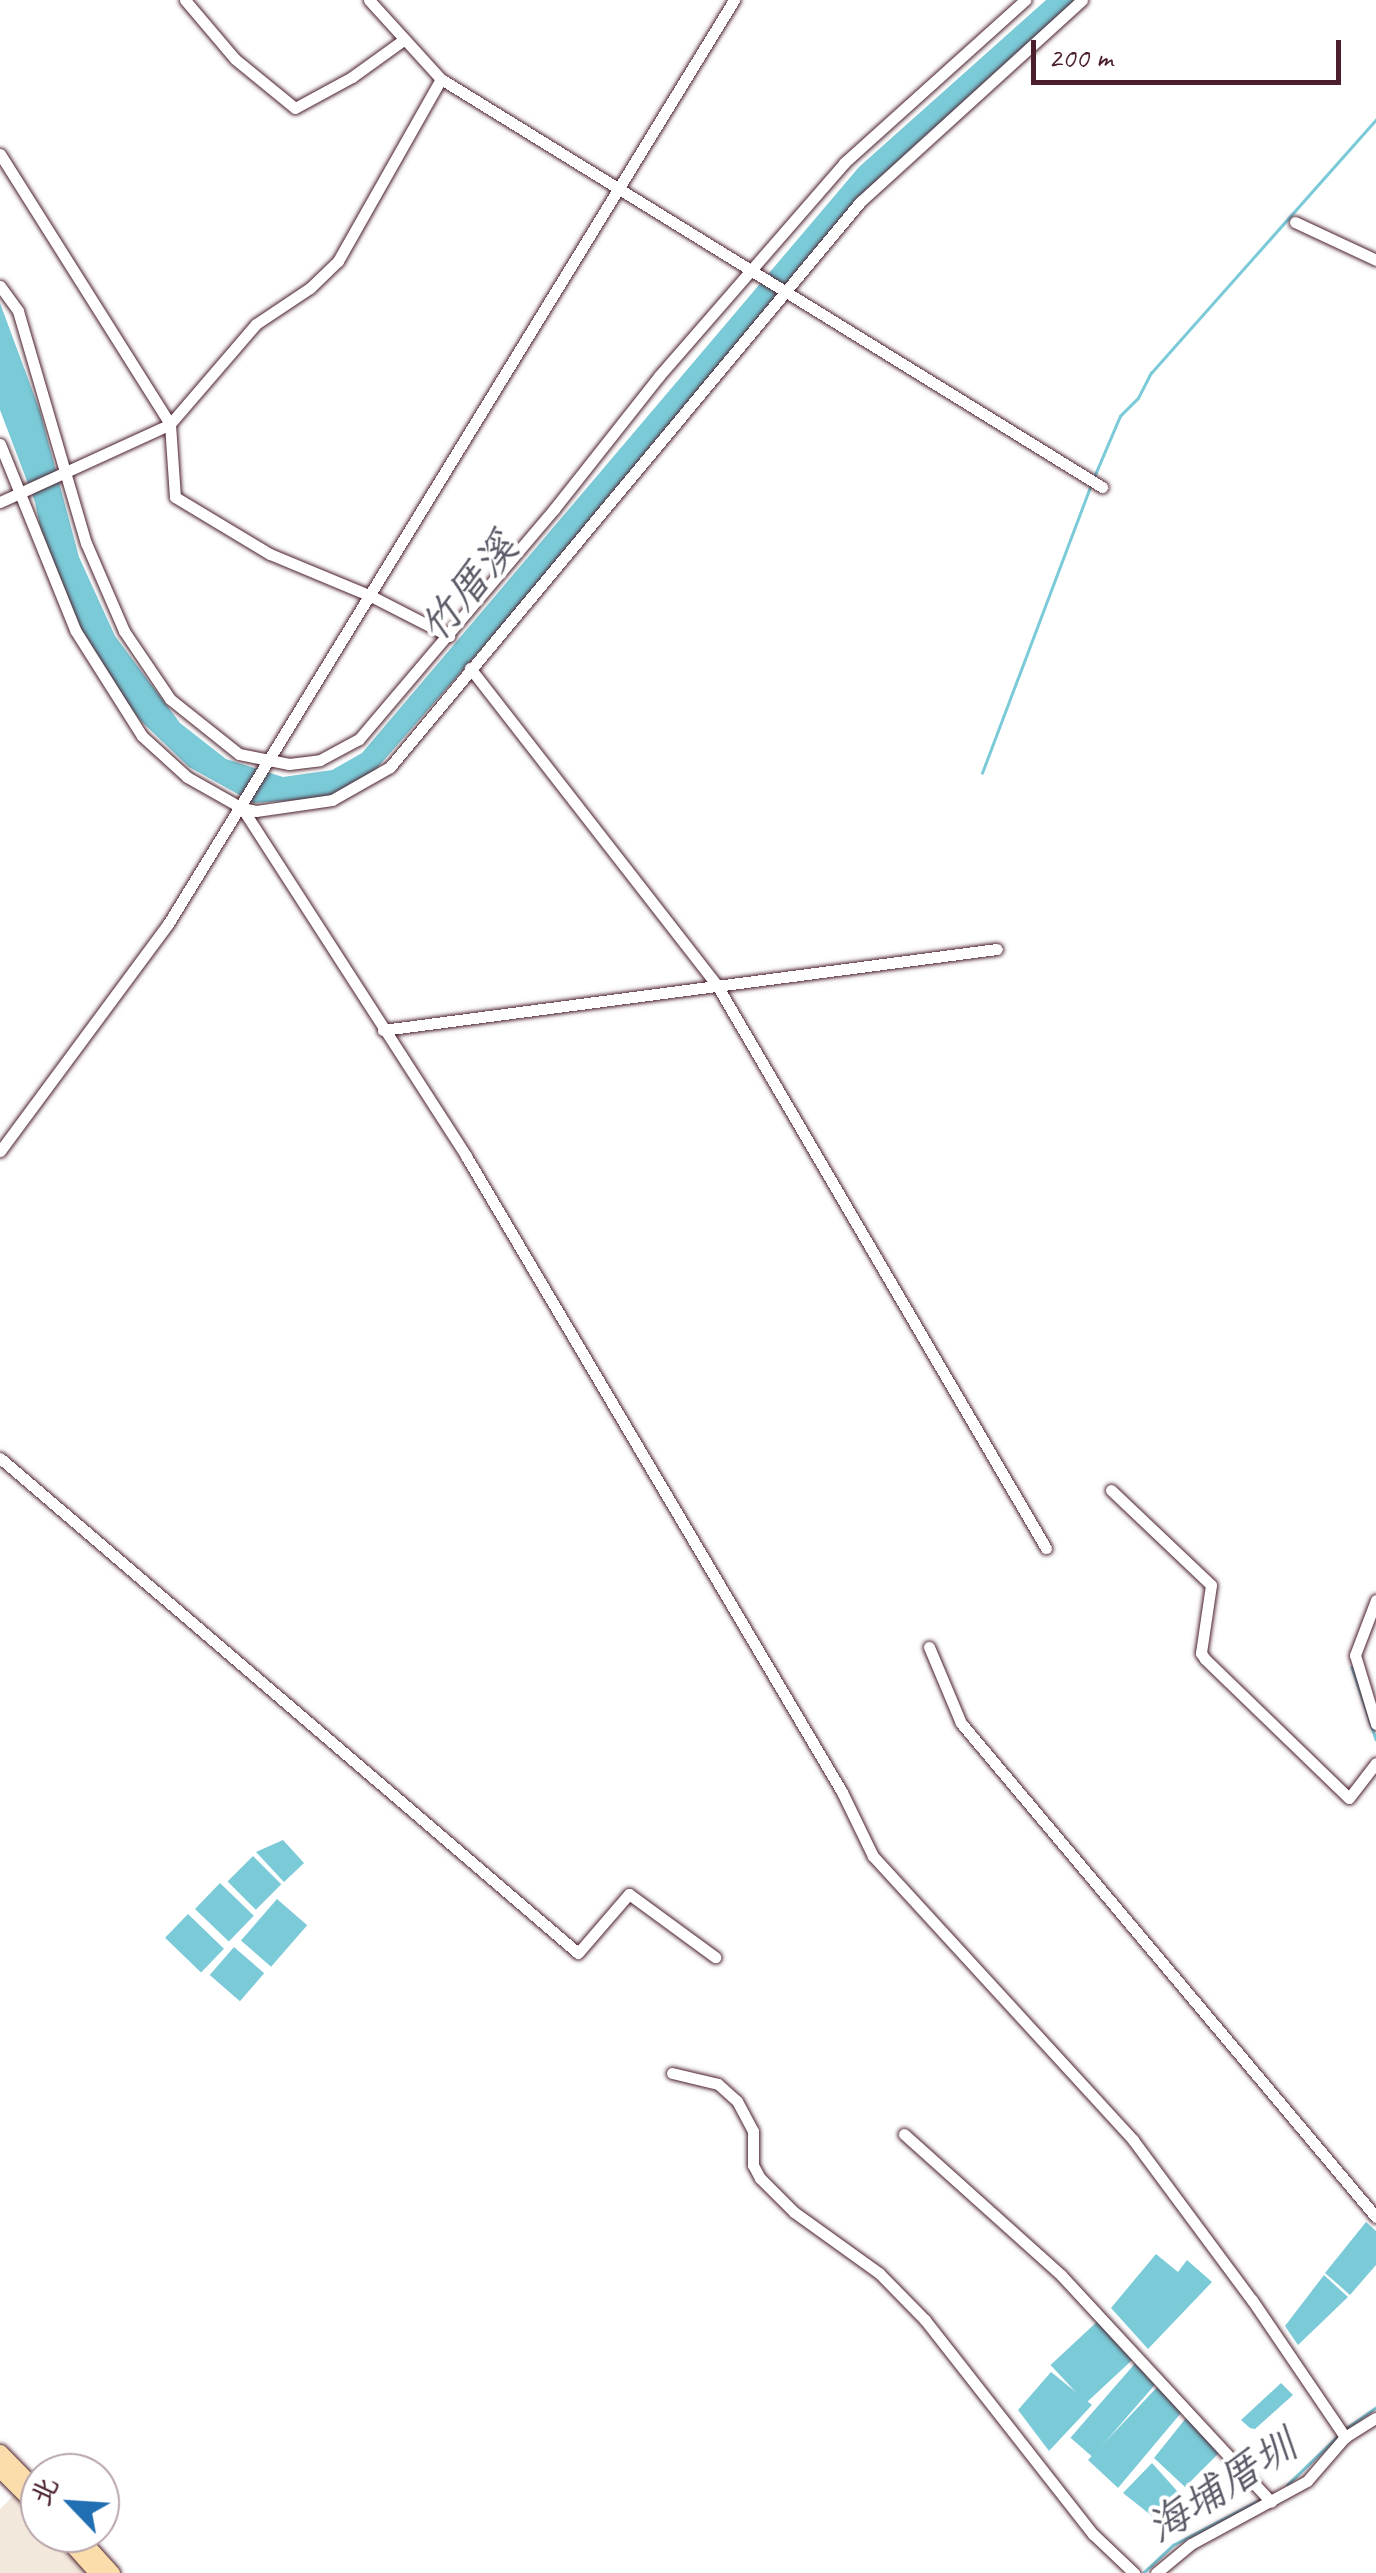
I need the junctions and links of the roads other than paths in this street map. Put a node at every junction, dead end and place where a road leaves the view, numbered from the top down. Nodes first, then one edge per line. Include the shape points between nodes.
1 (185, 0) edge
2 (369, 0) edge
3 (734, 0) edge
4 (1025, 0) edge
5 (1082, 0) edge
6 (402, 41) junction
7 (441, 79) junction
8 (0, 154) edge
9 (618, 188) junction
10 (1295, 222) dead end
11 (1376, 260) edge
12 (748, 272) junction
13 (0, 286) edge
14 (785, 294) junction
15 (170, 424) junction
16 (0, 444) edge
17 (65, 476) junction
18 (1102, 487) dead end
19 (20, 494) junction
20 (0, 502) edge
21 (372, 596) junction
22 (448, 636) junction
23 (470, 668) junction
24 (270, 762) junction
25 (242, 808) junction
26 (996, 949) dead end
27 (718, 987) junction
28 (384, 1030) junction
29 (0, 1151) edge
30 (0, 1458) edge
31 (1112, 1490) dead end
32 (1046, 1548) dead end
33 (1376, 1600) edge
34 (929, 1648) dead end
35 (1376, 1724) edge
36 (1376, 1763) edge
37 (715, 1957) dead end
38 (672, 2073) dead end
39 (904, 2134) dead end
40 (1376, 2217) edge
41 (1376, 2418) edge
42 (1341, 2431) junction
43 (0, 2452) edge
44 (0, 2470) edge
45 (20, 2473) edge
46 (20, 2490) edge
47 (1267, 2496) junction
48 (84, 2553) edge
49 (106, 2572) edge
50 (1134, 2573) edge
51 (1156, 2573) edge

1 - 6 street via 235,59 295,108
2 - 6 street
3 - 9 street
4 - 12 street via 844,163
5 - 14 street via 860,202
6 - 7 street
7 - 9 street
7 - 15 street via 338,260 256,324
8 - 15 street
9 - 12 street
9 - 21 street
10 - 11 street
12 - 14 street
12 - 22 street
13 - 17 street via 18,311
14 - 18 street
14 - 23 street
15 - 17 street
15 - 21 street via 175,497 270,554
16 - 19 street
17 - 19 street
17 - 24 street via 124,631 170,699 239,754
19 - 20 street
19 - 25 street via 74,630 142,736 187,777
21 - 22 street
21 - 24 street
22 - 24 street via 352,744 309,763
23 - 25 street via 390,767 358,788 332,800
23 - 27 street
24 - 25 street
25 - 28 street
25 - 29 street via 168,924
26 - 27 street
27 - 28 street
27 - 32 street
28 - 42 street via 476,1172 842,1792 873,1856 1121,2126
30 - 37 street via 578,1953 628,1894
31 - 36 street via 1211,1585 1205,1659 1348,1798
33 - 35 street via 1355,1655
34 - 40 street via 961,1722
38 - 50 street via 718,2084 738,2101 754,2132 753,2165 760,2178 804,2220 879,2273 925,2320 1093,2534
39 - 47 street via 1061,2275
41 - 42 street
42 - 47 street via 1307,2481
43 - 45 main road
44 - 46 main road
47 - 51 street
48 - 49 main road

